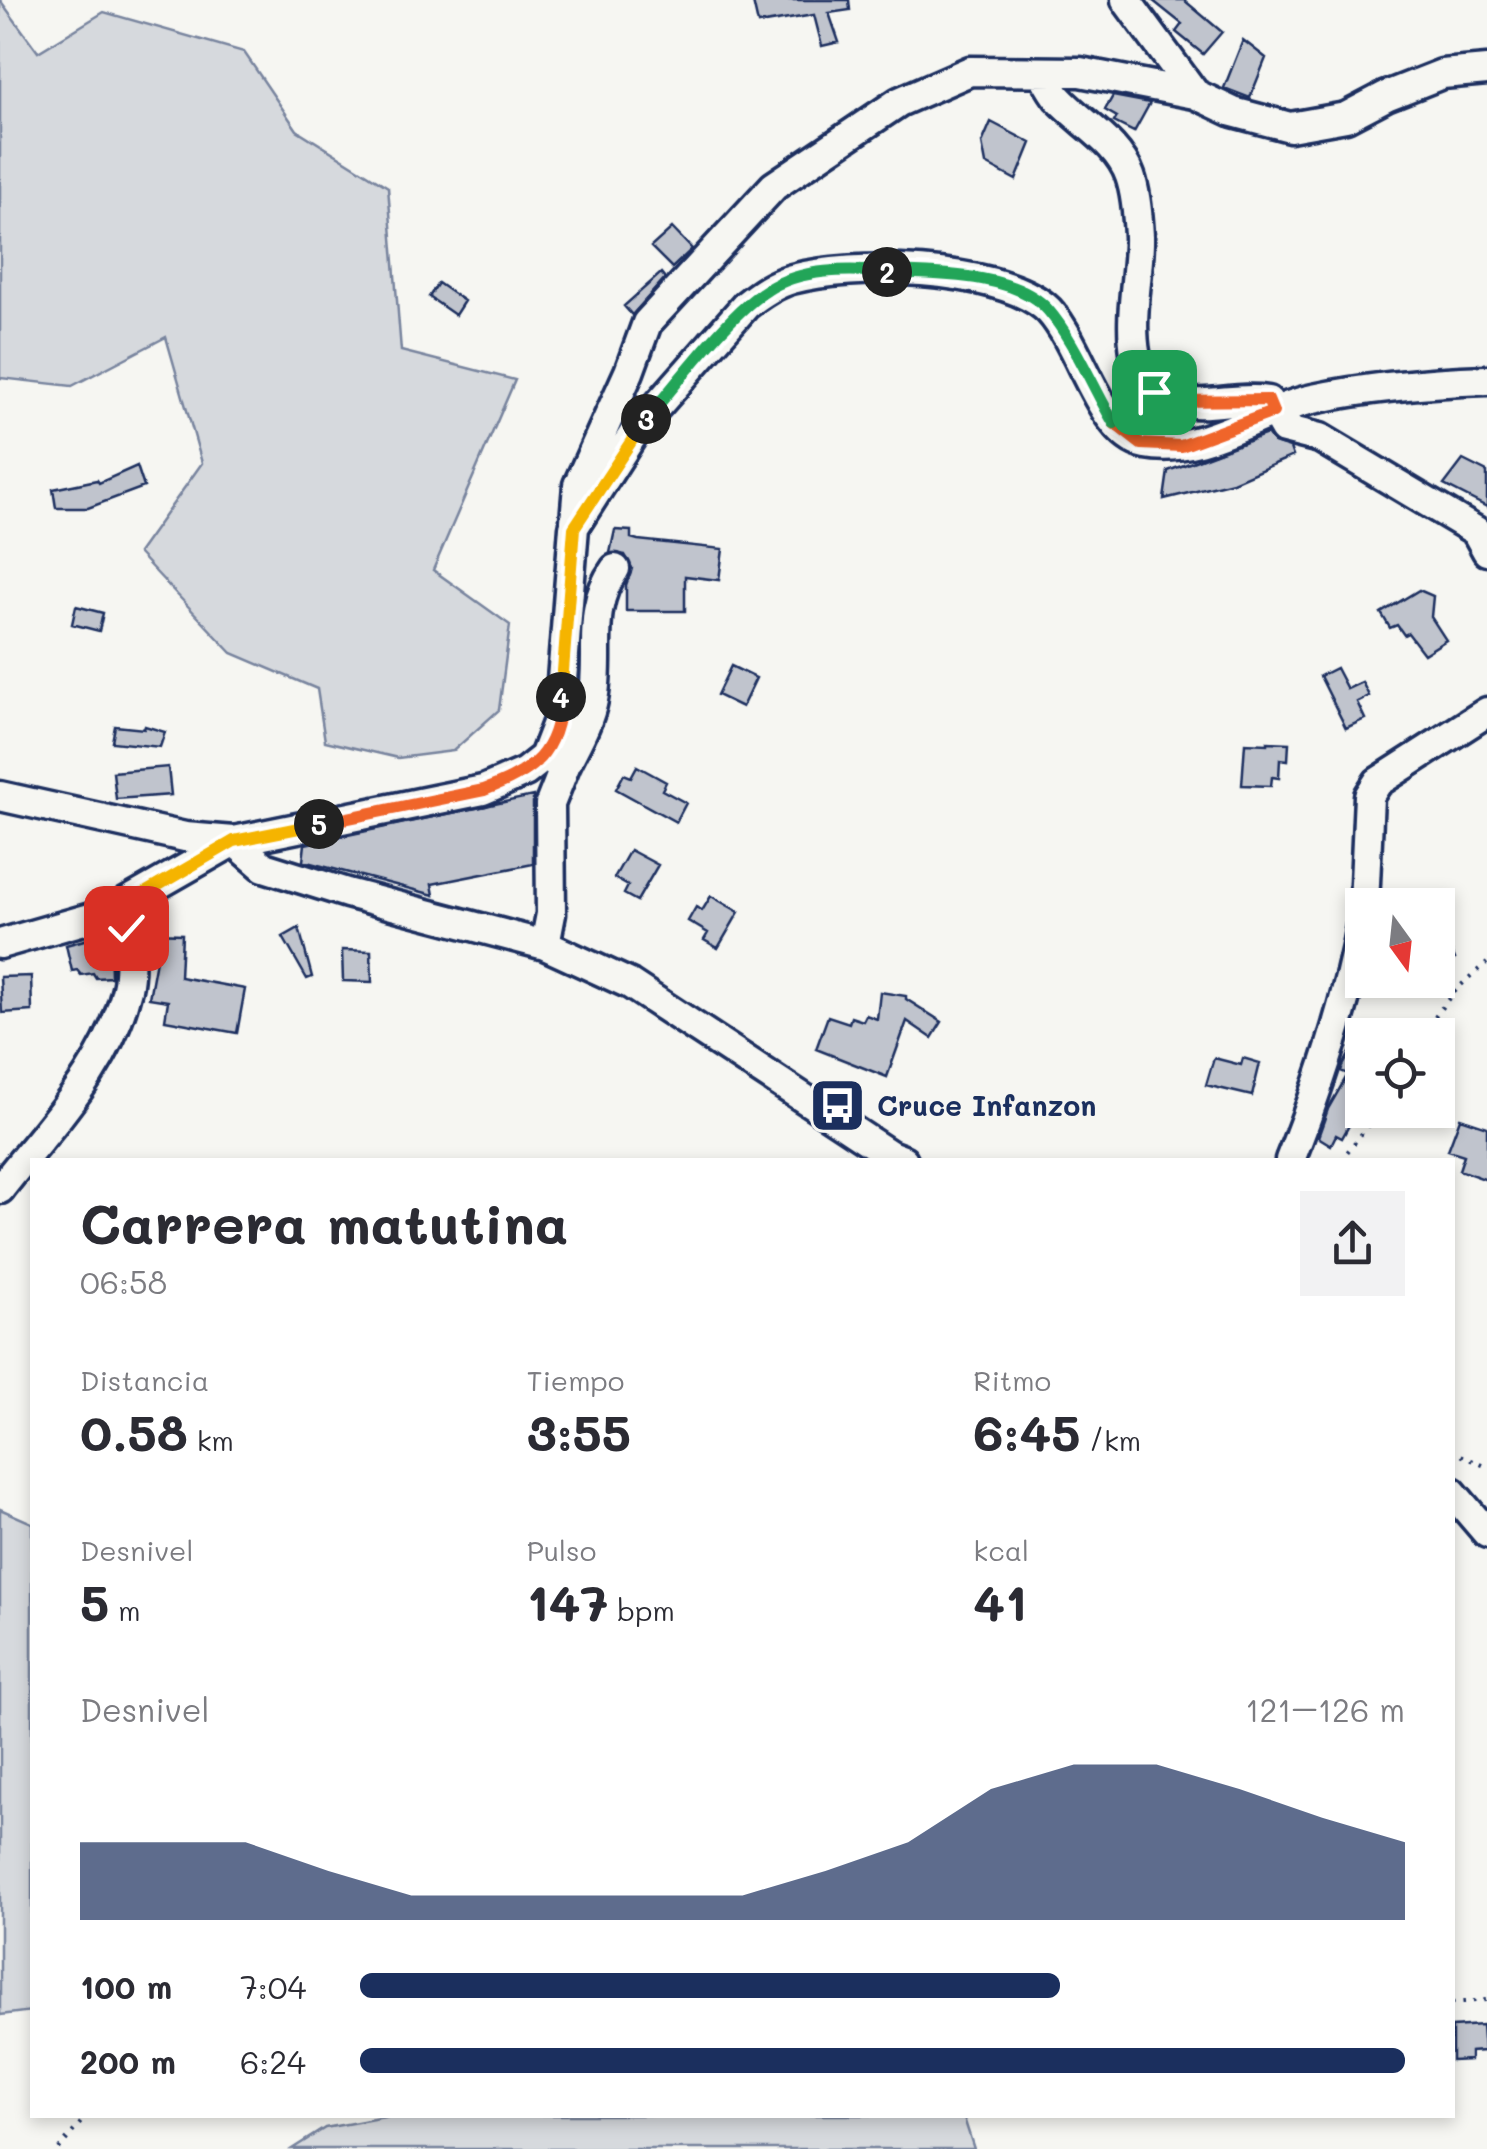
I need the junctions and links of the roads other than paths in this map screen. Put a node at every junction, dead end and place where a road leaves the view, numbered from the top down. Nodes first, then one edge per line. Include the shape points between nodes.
1 (1126, 0) edge
2 (1487, 70) edge
3 (1042, 72) junction
4 (1194, 94) junction
5 (1487, 380) edge
6 (1273, 412) junction
7 (574, 528) junction
8 (1487, 552) edge
9 (615, 569) dead end
10 (1487, 712) edge
11 (555, 761) junction
12 (0, 796) edge
13 (234, 841) junction
14 (1365, 888) edge
15 (126, 904) junction
16 (0, 944) edge
17 (546, 945) junction
18 (1347, 998) edge
19 (894, 1158) edge
20 (1291, 1158) edge
21 (0, 1188) edge
22 (1455, 1495) edge
23 (1487, 1532) edge

1 - 4 street
2 - 4 street via 1442,74 1346,117 1290,127
3 - 4 street via 1080,72
3 - 6 street via 1056,95 1123,156 1132,180 1139,239 1132,300 1136,354 1154,392 1176,401 1268,400
3 - 7 street via 970,71 898,102 774,186 647,323 578,485
5 - 6 street via 1311,399
6 - 7 street via 1181,446 1141,444 1114,424 1046,308 977,276 846,269 791,279 746,305 636,430
6 - 8 street via 1284,429 1320,438 1476,531
7 - 11 street
9 - 11 street via 597,604 593,699
10 - 14 street via 1378,782 1370,796
11 - 13 street via 484,790
11 - 17 street
12 - 13 street via 186,837
13 - 15 street
13 - 17 street via 264,867
15 - 16 street
15 - 21 street via 128,976 108,1043
17 - 19 street via 630,984
18 - 20 street
22 - 23 street

